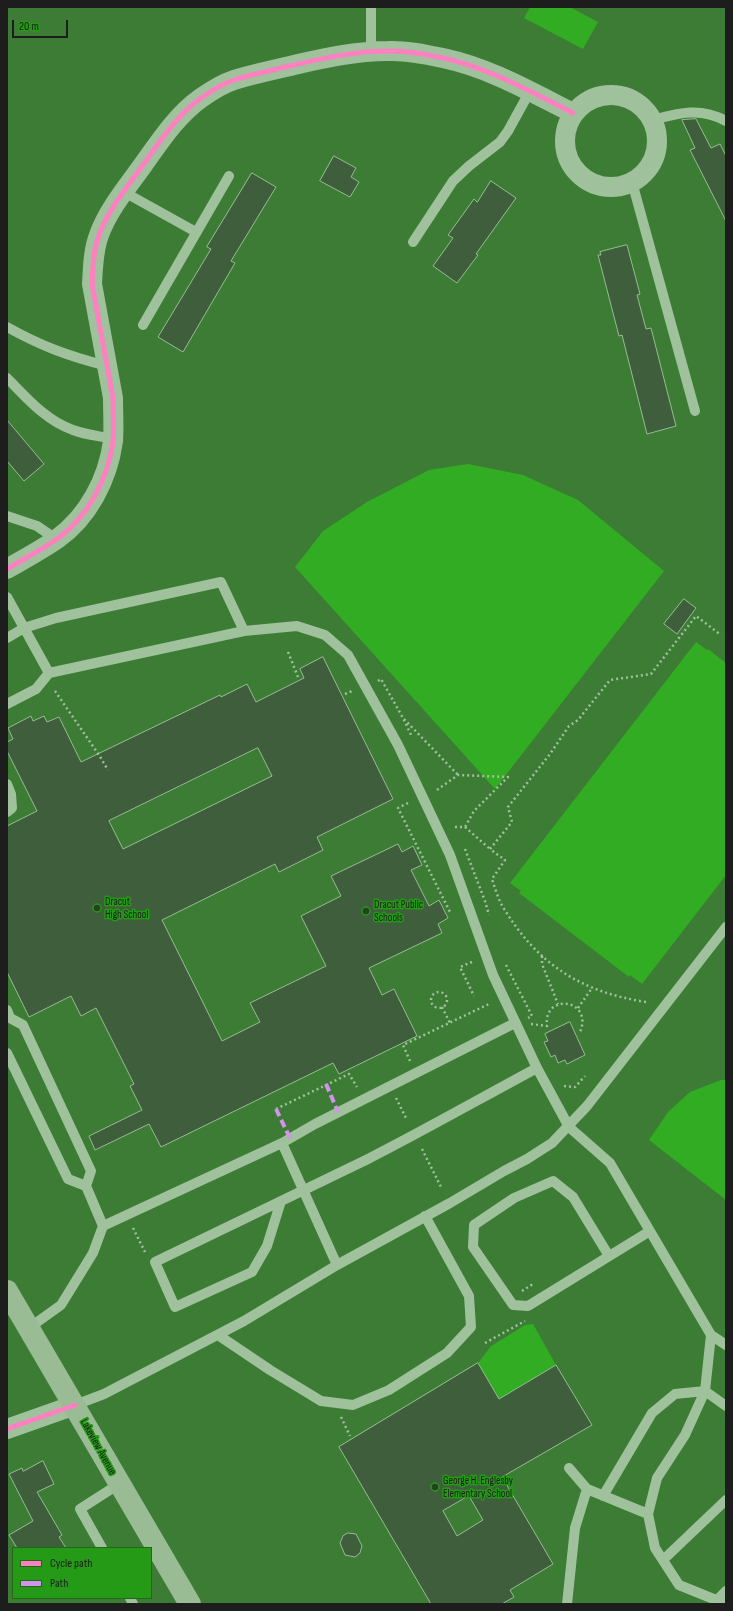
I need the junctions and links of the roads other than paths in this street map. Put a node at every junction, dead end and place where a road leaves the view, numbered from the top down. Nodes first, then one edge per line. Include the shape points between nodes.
1 (371, 7) edge
2 (371, 52) junction
3 (530, 91) junction
4 (573, 113) junction
5 (653, 120) junction
6 (726, 121) edge
7 (229, 176) dead end
8 (632, 182) junction
9 (124, 192) junction
10 (196, 232) junction
11 (413, 242) dead end
12 (143, 325) dead end
13 (7, 327) edge
14 (107, 366) junction
15 (7, 378) edge
16 (694, 411) dead end
17 (113, 439) junction
18 (7, 516) edge
19 (56, 539) junction
20 (7, 569) edge
21 (7, 597) edge
22 (24, 628) junction
23 (244, 631) junction
24 (7, 638) edge
25 (49, 673) junction
26 (7, 704) edge
27 (7, 784) edge
28 (7, 812) edge
29 (726, 927) edge
30 (8, 1017) edge
31 (515, 1023) junction
32 (7, 1053) edge
33 (537, 1068) junction
34 (568, 1127) junction
35 (282, 1143) junction
36 (86, 1186) junction
37 (303, 1190) junction
38 (281, 1201) junction
39 (425, 1216) junction
40 (103, 1226) junction
41 (650, 1231) junction
42 (609, 1256) junction
43 (337, 1265) junction
44 (7, 1291) edge
45 (29, 1328) junction
46 (218, 1335) junction
47 (711, 1335) junction
48 (726, 1345) edge
49 (705, 1391) junction
50 (74, 1405) junction
51 (726, 1406) edge
52 (7, 1430) edge
53 (569, 1468) dead end
54 (119, 1484) junction
55 (587, 1489) junction
56 (603, 1496) junction
57 (726, 1500) edge
58 (648, 1514) junction
59 (101, 1547) edge
60 (663, 1560) junction
61 (726, 1591) edge
62 (721, 1602) edge
63 (190, 1604) edge
64 (567, 1604) edge

1 - 2 lane
2 - 3 street via 403,51 444,58 487,71
2 - 9 street via 280,68 233,80 216,88 195,103 169,130
3 - 4 street
3 - 11 lane via 508,132 500,142 453,181
4 - 5 street via 587,100 605,94 615,94 637,102
4 - 8 street via 565,130 565,150 579,174 586,180 604,187 623,186
5 - 6 lane via 682,112 692,112 713,115
5 - 8 street via 657,137 655,155 646,171
7 - 10 lane
8 - 16 lane
9 - 10 lane
9 - 14 street via 103,225 98,237 93,266 94,301
10 - 12 lane
13 - 14 lane via 55,351
14 - 17 street via 113,398
15 - 17 lane via 37,407 63,426
17 - 19 street via 106,469 94,498 74,524
18 - 19 lane via 36,526
19 - 20 street
21 - 22 lane
22 - 23 lane via 56,618 221,582
22 - 24 lane
22 - 25 lane
23 - 25 lane
23 - 31 lane via 297,626 325,635 348,655 398,745 450,855 493,975
25 - 26 lane via 36,689
27 - 28 lane via 12,808
29 - 34 lane
30 - 36 lane via 23,1025 91,1171
31 - 33 lane
31 - 35 lane
32 - 36 lane via 68,1179
33 - 34 lane
33 - 37 lane via 369,1158
34 - 39 lane via 552,1143 527,1159
34 - 41 lane via 610,1163
35 - 37 lane
35 - 40 lane
36 - 40 lane
37 - 38 lane
37 - 43 lane
38 - 38 lane via 267,1246 252,1272 175,1307 155,1262
39 - 43 lane
39 - 46 lane via 469,1296 471,1327 447,1353 389,1390 352,1405 321,1401
40 - 45 lane via 93,1253 61,1305
41 - 42 lane
41 - 47 lane
42 - 42 lane via 573,1197 552,1181 514,1198 474,1226 473,1248 513,1305 528,1306
43 - 46 lane
44 - 45 main road, Lakeview Avenue
45 - 50 main road, Lakeview Avenue
46 - 50 lane via 104,1394
47 - 48 lane
47 - 49 lane
49 - 51 lane
49 - 56 lane via 674,1394 652,1413
49 - 58 lane via 685,1435 656,1478
50 - 52 street
50 - 54 main road, Lakeview Avenue
53 - 55 lane
54 - 59 lane via 80,1509
54 - 63 main road, Lakeview Avenue
55 - 56 lane
55 - 64 lane via 575,1528
56 - 58 lane
57 - 60 lane
58 - 60 lane via 656,1548
60 - 62 lane via 679,1585
61 - 62 lane

